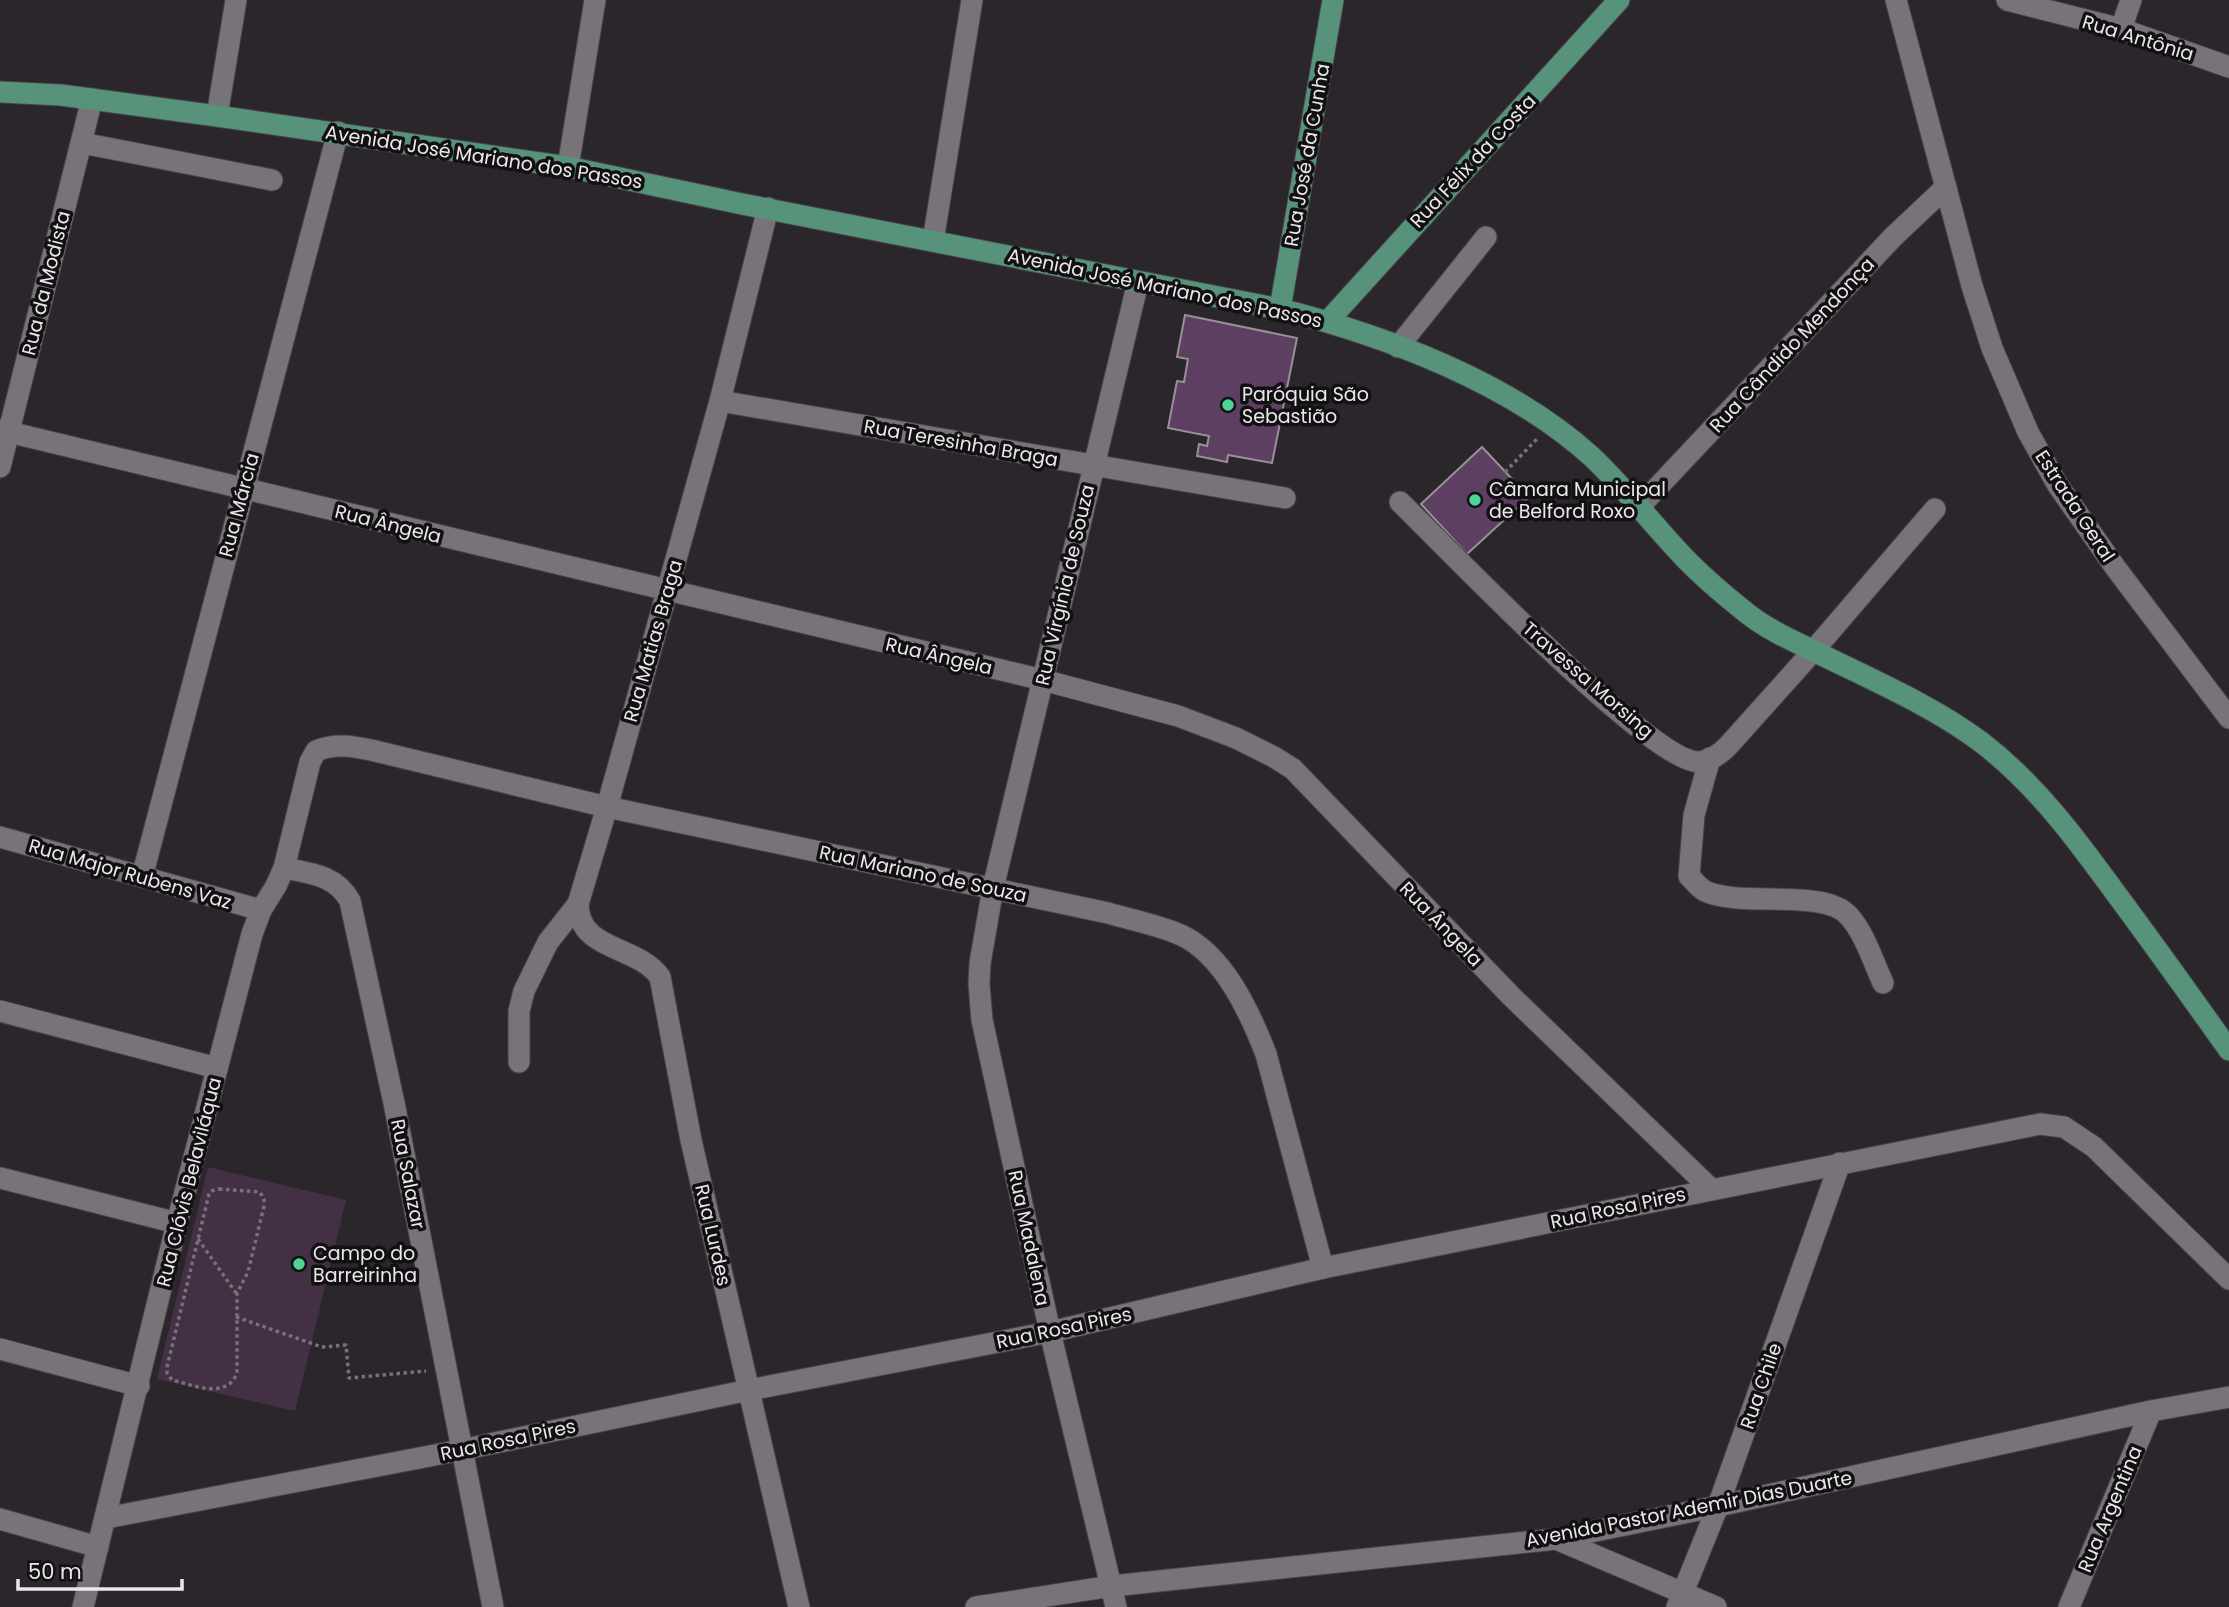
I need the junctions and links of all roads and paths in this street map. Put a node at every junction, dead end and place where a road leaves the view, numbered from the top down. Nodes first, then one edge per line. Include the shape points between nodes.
1 (236, 0) edge
2 (595, 0) edge
3 (972, 0) edge
4 (1333, 0) edge
5 (1619, 0) edge
6 (1896, 0) edge
7 (2007, 0) edge
8 (2131, 0) edge
9 (2120, 29) junction
10 (2229, 67) edge
11 (0, 92) edge
12 (92, 99) junction
13 (217, 116) junction
14 (338, 132) junction
15 (82, 143) junction
16 (568, 167) junction
17 (272, 180) dead end
18 (1946, 187) junction
19 (768, 208) junction
20 (1486, 237) dead end
21 (933, 241) junction
22 (1138, 282) junction
23 (1280, 309) junction
24 (1328, 321) junction
25 (1398, 347) junction
26 (720, 401) junction
27 (4, 431) edge
28 (1538, 438) dead end
29 (1094, 466) junction
30 (0, 467) edge
31 (1505, 472) dead end
32 (243, 489) junction
33 (1285, 498) dead end
34 (1400, 502) dead end
35 (1640, 506) junction
36 (1934, 509) dead end
37 (667, 592) junction
38 (1814, 650) junction
39 (1042, 680) junction
40 (2229, 719) edge
41 (1710, 758) junction
42 (310, 762) joint
43 (607, 807) junction
44 (0, 838) edge
45 (284, 868) junction
46 (142, 877) junction
47 (993, 888) junction
48 (578, 904) junction
49 (261, 910) junction
50 (1883, 983) dead end
51 (0, 1011) edge
52 (2229, 1050) edge
53 (519, 1062) dead end
54 (217, 1068) junction
55 (1840, 1163) junction
56 (0, 1178) edge
57 (1711, 1189) junction
58 (177, 1223) junction
59 (198, 1239) junction
60 (1323, 1268) junction
61 (2229, 1279) edge
62 (237, 1293) junction
63 (236, 1317) junction
64 (1050, 1332) junction
65 (0, 1349) edge
66 (446, 1369) junction
67 (139, 1386) junction
68 (748, 1390) junction
69 (2229, 1397) edge
70 (2151, 1411) junction
71 (461, 1450) junction
72 (1718, 1506) junction
73 (106, 1518) junction
74 (0, 1519) edge
75 (1556, 1539) junction
76 (98, 1547) junction
77 (1114, 1597) edge
78 (1680, 1600) edge
79 (83, 1607) edge
80 (493, 1607) edge
81 (799, 1607) edge
82 (976, 1607) edge
83 (1716, 1607) edge
84 (2069, 1607) edge

1 - 13 street
2 - 16 street
3 - 21 street
4 - 23 main road, Rua José da Cunha
5 - 24 main road, Rua Félix da Costa
6 - 18 street, Estrada Geral
7 - 9 street, Rua Antônia
8 - 9 street
9 - 10 street, Rua Antônia
11 - 12 main road, Avenida José Mariano dos Passos
12 - 13 main road, Avenida José Mariano dos Passos
12 - 15 street, Rua da Modista
13 - 14 main road, Avenida José Mariano dos Passos
14 - 16 main road, Avenida José Mariano dos Passos
14 - 32 street, Rua Márcia
15 - 17 street
15 - 27 street, Rua da Modista
16 - 19 main road, Avenida José Mariano dos Passos
18 - 35 street, Rua Cândido Mendonça via 1893,237
18 - 40 street, Estrada Geral via 1992,348 2028,432 2057,484
19 - 21 main road, Avenida José Mariano dos Passos
19 - 26 street, Rua Matias Braga
20 - 25 street
21 - 22 main road, Avenida José Mariano dos Passos
22 - 23 main road, Avenida José Mariano dos Passos
22 - 29 street, Rua Virgínia de Souza
23 - 24 main road, Avenida José Mariano dos Passos
24 - 25 main road, Avenida José Mariano dos Passos
25 - 35 main road, Avenida José Mariano dos Passos via 1480,383 1536,415 1590,456
26 - 29 street, Rua Teresinha Braga
26 - 37 street, Rua Matias Braga
27 - 30 street, Rua da Modista
27 - 32 street, Rua Ângela
28 - 31 path
29 - 33 street, Rua Teresinha Braga
29 - 39 street, Rua Virgínia de Souza
32 - 37 street, Rua Ângela
32 - 46 street, Rua Márcia
34 - 41 street, Travessa Morsing via 1564,664 1622,714 1687,759 1700,762
35 - 38 main road, Avenida José Mariano dos Passos via 1681,555 1730,599 1780,634
36 - 38 street
37 - 39 street, Rua Ângela
37 - 43 street, Rua Matias Braga
38 - 41 street via 1728,746
38 - 52 main road, Avenida José Mariano dos Passos via 1953,724 2022,777 2059,817
39 - 47 street, Rua Virgínia de Souza
39 - 57 street, Rua Ângela via 1178,716 1236,738 1293,769 1511,996
41 - 50 street via 1694,815 1689,876 1703,890 1733,898 1821,902 1846,913
42 - 43 street, Rua Mariano de Souza via 316,751 347,745
42 - 45 street, Rua Clóvis Belaviláqua
43 - 47 street, Rua Mariano de Souza
43 - 48 street, Rua Matias Braga
44 - 46 street, Rua Major Rubens Vaz
45 - 49 street, Rua Clóvis Belaviláqua
45 - 66 street, Rua Salazar via 329,878 350,901
46 - 49 street, Rua Major Rubens Vaz
47 - 60 street, Rua Mariano de Souza via 1108,913 1183,936 1208,955 1231,982 1265,1054
47 - 64 street, Rua Madalena via 980,963 982,1020
48 - 53 street, Rua Matias Braga via 548,942 524,991 519,1011
48 - 68 street, Rua Lurdes via 583,928 652,966 660,977 691,1140
49 - 54 street, Rua Clóvis Belaviláqua
51 - 54 street
54 - 58 street, Rua Clóvis Belaviláqua
55 - 57 street, Rua Rosa Pires
55 - 61 street, Rua Rosa Pires via 2040,1124 2058,1125 2094,1146
55 - 72 street, Rua Chile
56 - 58 street
57 - 60 street, Rua Rosa Pires
58 - 67 street, Rua Clóvis Belaviláqua
59 - 62 path
59 - 62 path via 211,1191 256,1191 262,1195 248,1272
59 - 63 path via 167,1367 169,1377 212,1389 233,1382 237,1373
60 - 64 street, Rua Rosa Pires
62 - 63 path
63 - 66 path via 322,1347 346,1345 349,1378
64 - 68 street, Rua Rosa Pires
64 - 77 street, Rua Madalena
65 - 67 street
66 - 71 street, Rua Salazar
67 - 73 street, Rua Clóvis Belaviláqua
68 - 71 street, Rua Rosa Pires
68 - 81 street, Rua Lurdes
69 - 70 street, Avenida Pastor Ademir Dias Duarte
70 - 72 street, Avenida Pastor Ademir Dias Duarte
70 - 84 street, Rua Argentina
71 - 73 street, Rua Rosa Pires
71 - 80 street, Rua Salazar
72 - 75 street, Avenida Pastor Ademir Dias Duarte
72 - 78 street, Rua Chile
73 - 76 street, Rua Clóvis Belaviláqua
74 - 76 street
75 - 77 street, Avenida Pastor Ademir Dias Duarte
75 - 78 street
76 - 79 street, Rua Clóvis Belaviláqua
77 - 82 street, Avenida Pastor Ademir Dias Duarte
78 - 83 street

